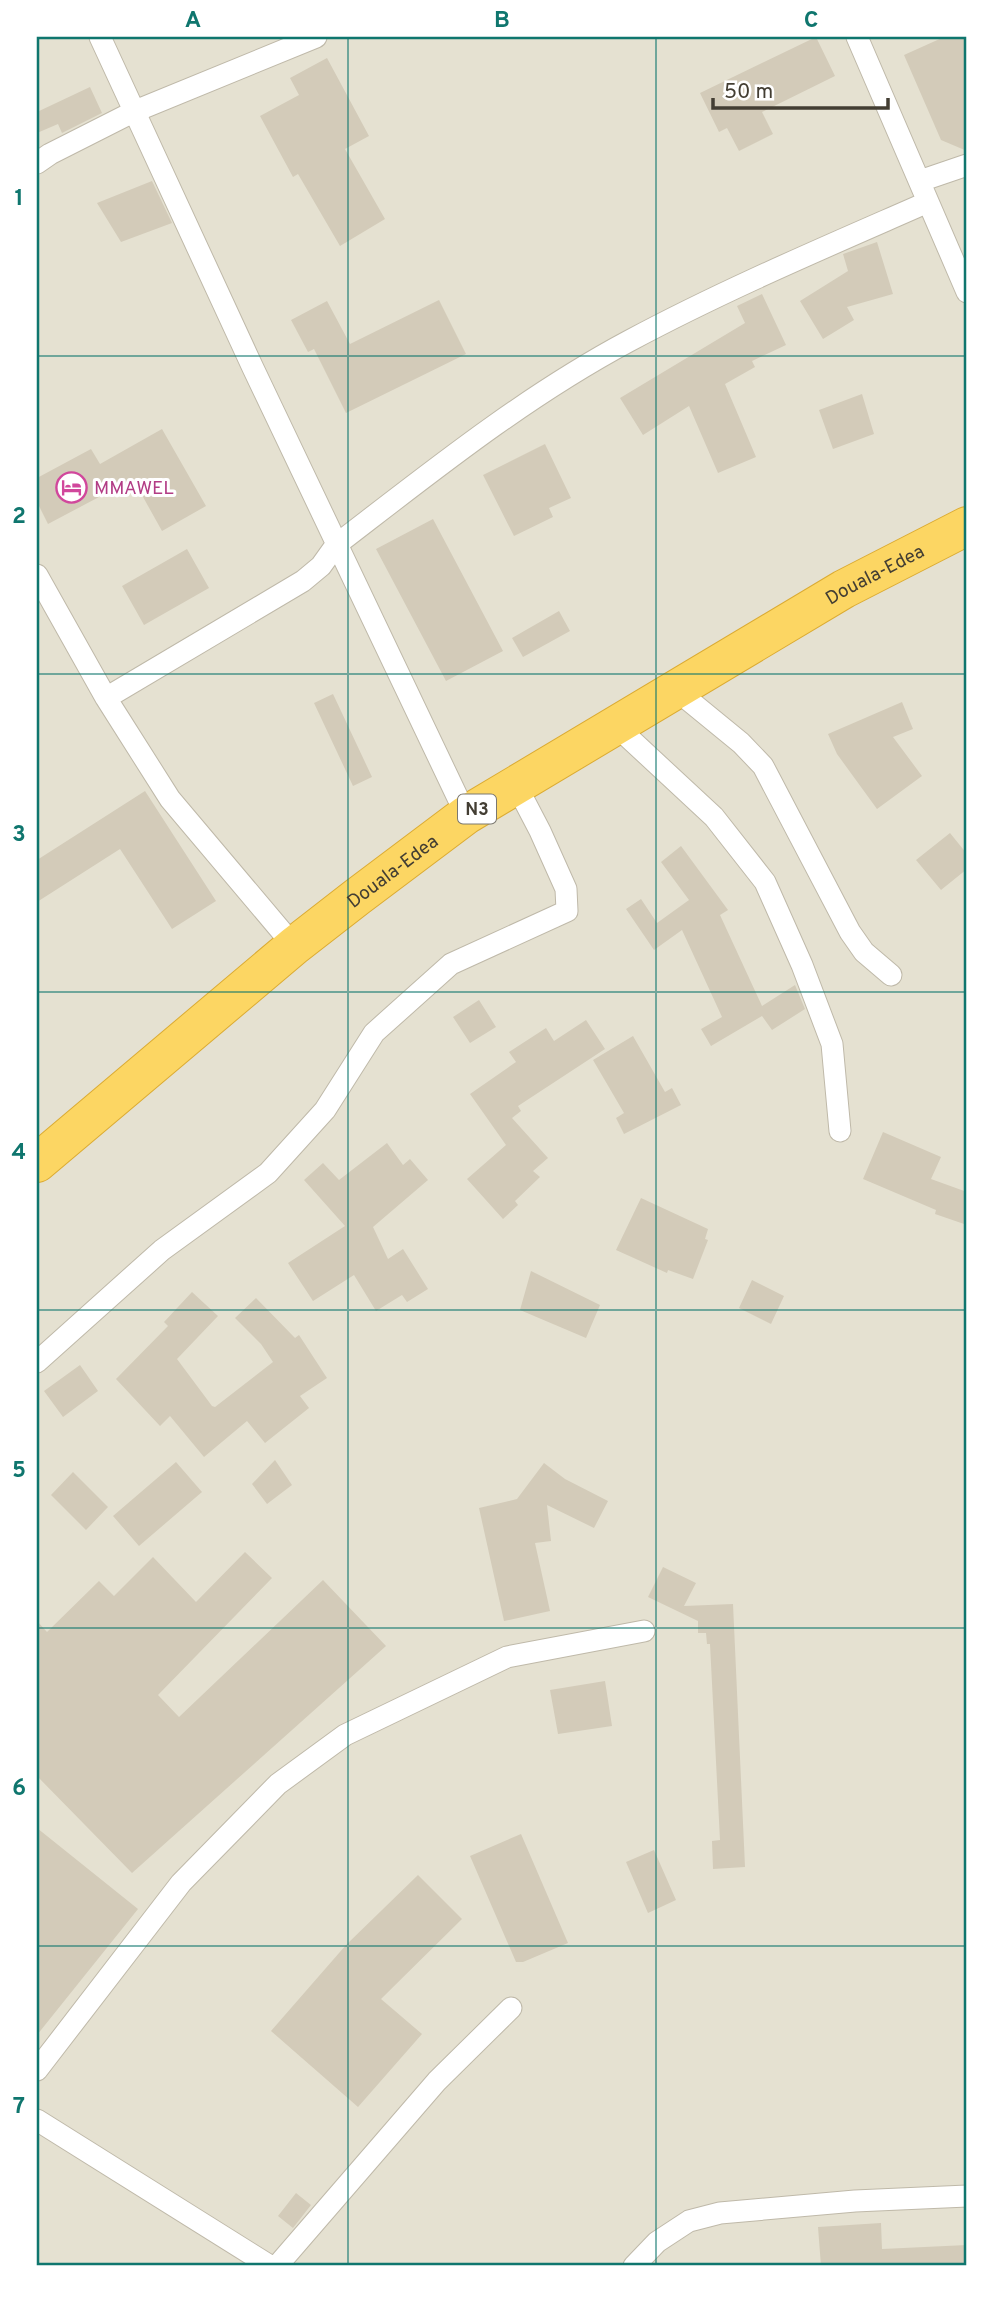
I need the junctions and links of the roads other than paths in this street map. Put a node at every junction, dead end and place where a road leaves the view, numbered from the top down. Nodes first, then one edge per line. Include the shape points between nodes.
1 (100, 37) edge
2 (316, 37) edge
3 (857, 37) edge
4 (133, 112) junction
5 (37, 163) edge
6 (967, 164) edge
7 (920, 181) junction
8 (928, 202) junction
9 (967, 292) edge
10 (967, 526) edge
11 (337, 545) junction
12 (37, 575) edge
13 (675, 689) junction
14 (106, 698) junction
15 (615, 725) junction
16 (516, 785) junction
17 (466, 816) junction
18 (294, 946) junction
19 (891, 975) dead end
20 (840, 1132) dead end
21 (37, 1163) edge
22 (37, 1362) edge
23 (643, 1631) dead end
24 (512, 2008) dead end
25 (37, 2070) edge
26 (37, 2120) edge
27 (967, 2196) edge
28 (270, 2266) edge
29 (277, 2266) edge
30 (634, 2266) edge

1 - 4 street
2 - 4 street
3 - 7 street
4 - 5 street
4 - 11 street
6 - 7 street
7 - 8 street
8 - 9 street
8 - 11 street via 729,290 627,341 476,439
10 - 13 highway, Douala-Edea / N3 via 845,589
11 - 14 street via 303,581
11 - 17 street
12 - 14 street
13 - 15 highway, Douala-Edea / N3
13 - 19 street via 763,766 850,932
14 - 18 street via 170,799
15 - 16 highway, Douala-Edea / N3
15 - 20 street via 714,817 765,881 832,1044
16 - 17 highway, Douala-Edea / N3
16 - 22 street via 566,889 567,911 451,964 374,1033 325,1110 268,1173 162,1250
17 - 18 highway, Douala-Edea / N3
18 - 21 highway, Douala-Edea / N3
23 - 25 street via 507,1657 345,1735 278,1784 181,1882
24 - 29 street via 436,2081
26 - 28 street
27 - 30 street via 720,2213 689,2221 657,2242

